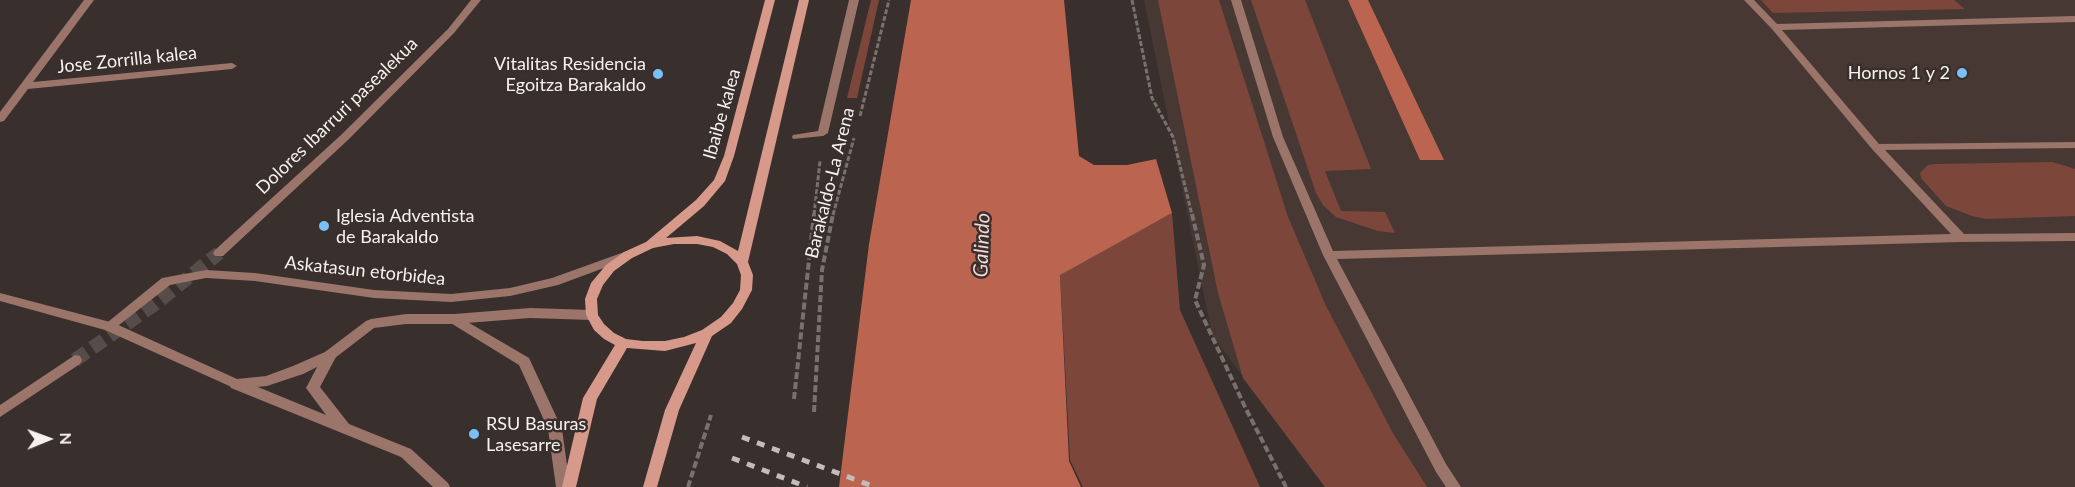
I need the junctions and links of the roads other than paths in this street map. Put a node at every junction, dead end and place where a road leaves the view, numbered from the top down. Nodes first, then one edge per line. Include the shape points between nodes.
1 (89, 0) edge
2 (476, 0) edge
3 (770, 0) edge
4 (804, 0) edge
5 (854, 0) edge
6 (1236, 0) edge
7 (1749, 0) edge
8 (2075, 20) edge
9 (1775, 27) junction
10 (232, 66) dead end
11 (25, 86) junction
12 (0, 119) edge
13 (797, 137) dead end
14 (2073, 146) edge
15 (1876, 147) junction
16 (2075, 237) edge
17 (1961, 238) junction
18 (650, 245) junction
19 (219, 253) tunnel mouth
20 (628, 255) junction
21 (1329, 255) junction
22 (742, 262) junction
23 (0, 297) edge
24 (592, 315) junction
25 (454, 319) junction
26 (109, 326) junction
27 (707, 333) junction
28 (623, 343) junction
29 (330, 355) junction
30 (75, 360) tunnel mouth
31 (236, 384) junction
32 (0, 412) edge
33 (346, 430) junction
34 (443, 487) edge
35 (563, 487) edge
36 (569, 487) edge
37 (650, 487) edge
38 (1454, 487) edge

1 - 11 street
2 - 19 street, Dolores Ibarruri pasealekua via 451,31 345,137
3 - 18 main road, Ibaibe kalea via 719,181 700,203
4 - 22 main road
5 - 13 street via 824,132
6 - 21 street via 1278,137
7 - 9 street
8 - 9 street
9 - 15 street
10 - 11 street, Jose Zorrilla kalea
11 - 12 street
14 - 15 street
15 - 17 street
16 - 17 street
17 - 21 street
18 - 20 main road
18 - 22 main road via 697,240 731,251
20 - 24 main road via 597,283 591,299
20 - 26 street, Askatasun etorbidea via 554,282 510,292 451,298 393,296 206,274 166,281
21 - 38 street
22 - 27 main road via 747,275 746,290 726,320
23 - 26 street
24 - 25 street
24 - 28 main road via 599,327
25 - 29 street via 372,324
25 - 35 street via 524,362 555,429
26 - 31 street
27 - 28 main road via 665,346
27 - 37 main road via 672,410
28 - 36 main road via 590,398
29 - 31 street via 267,381
29 - 33 street via 313,388
30 - 32 street
31 - 33 street
33 - 34 street via 406,453

